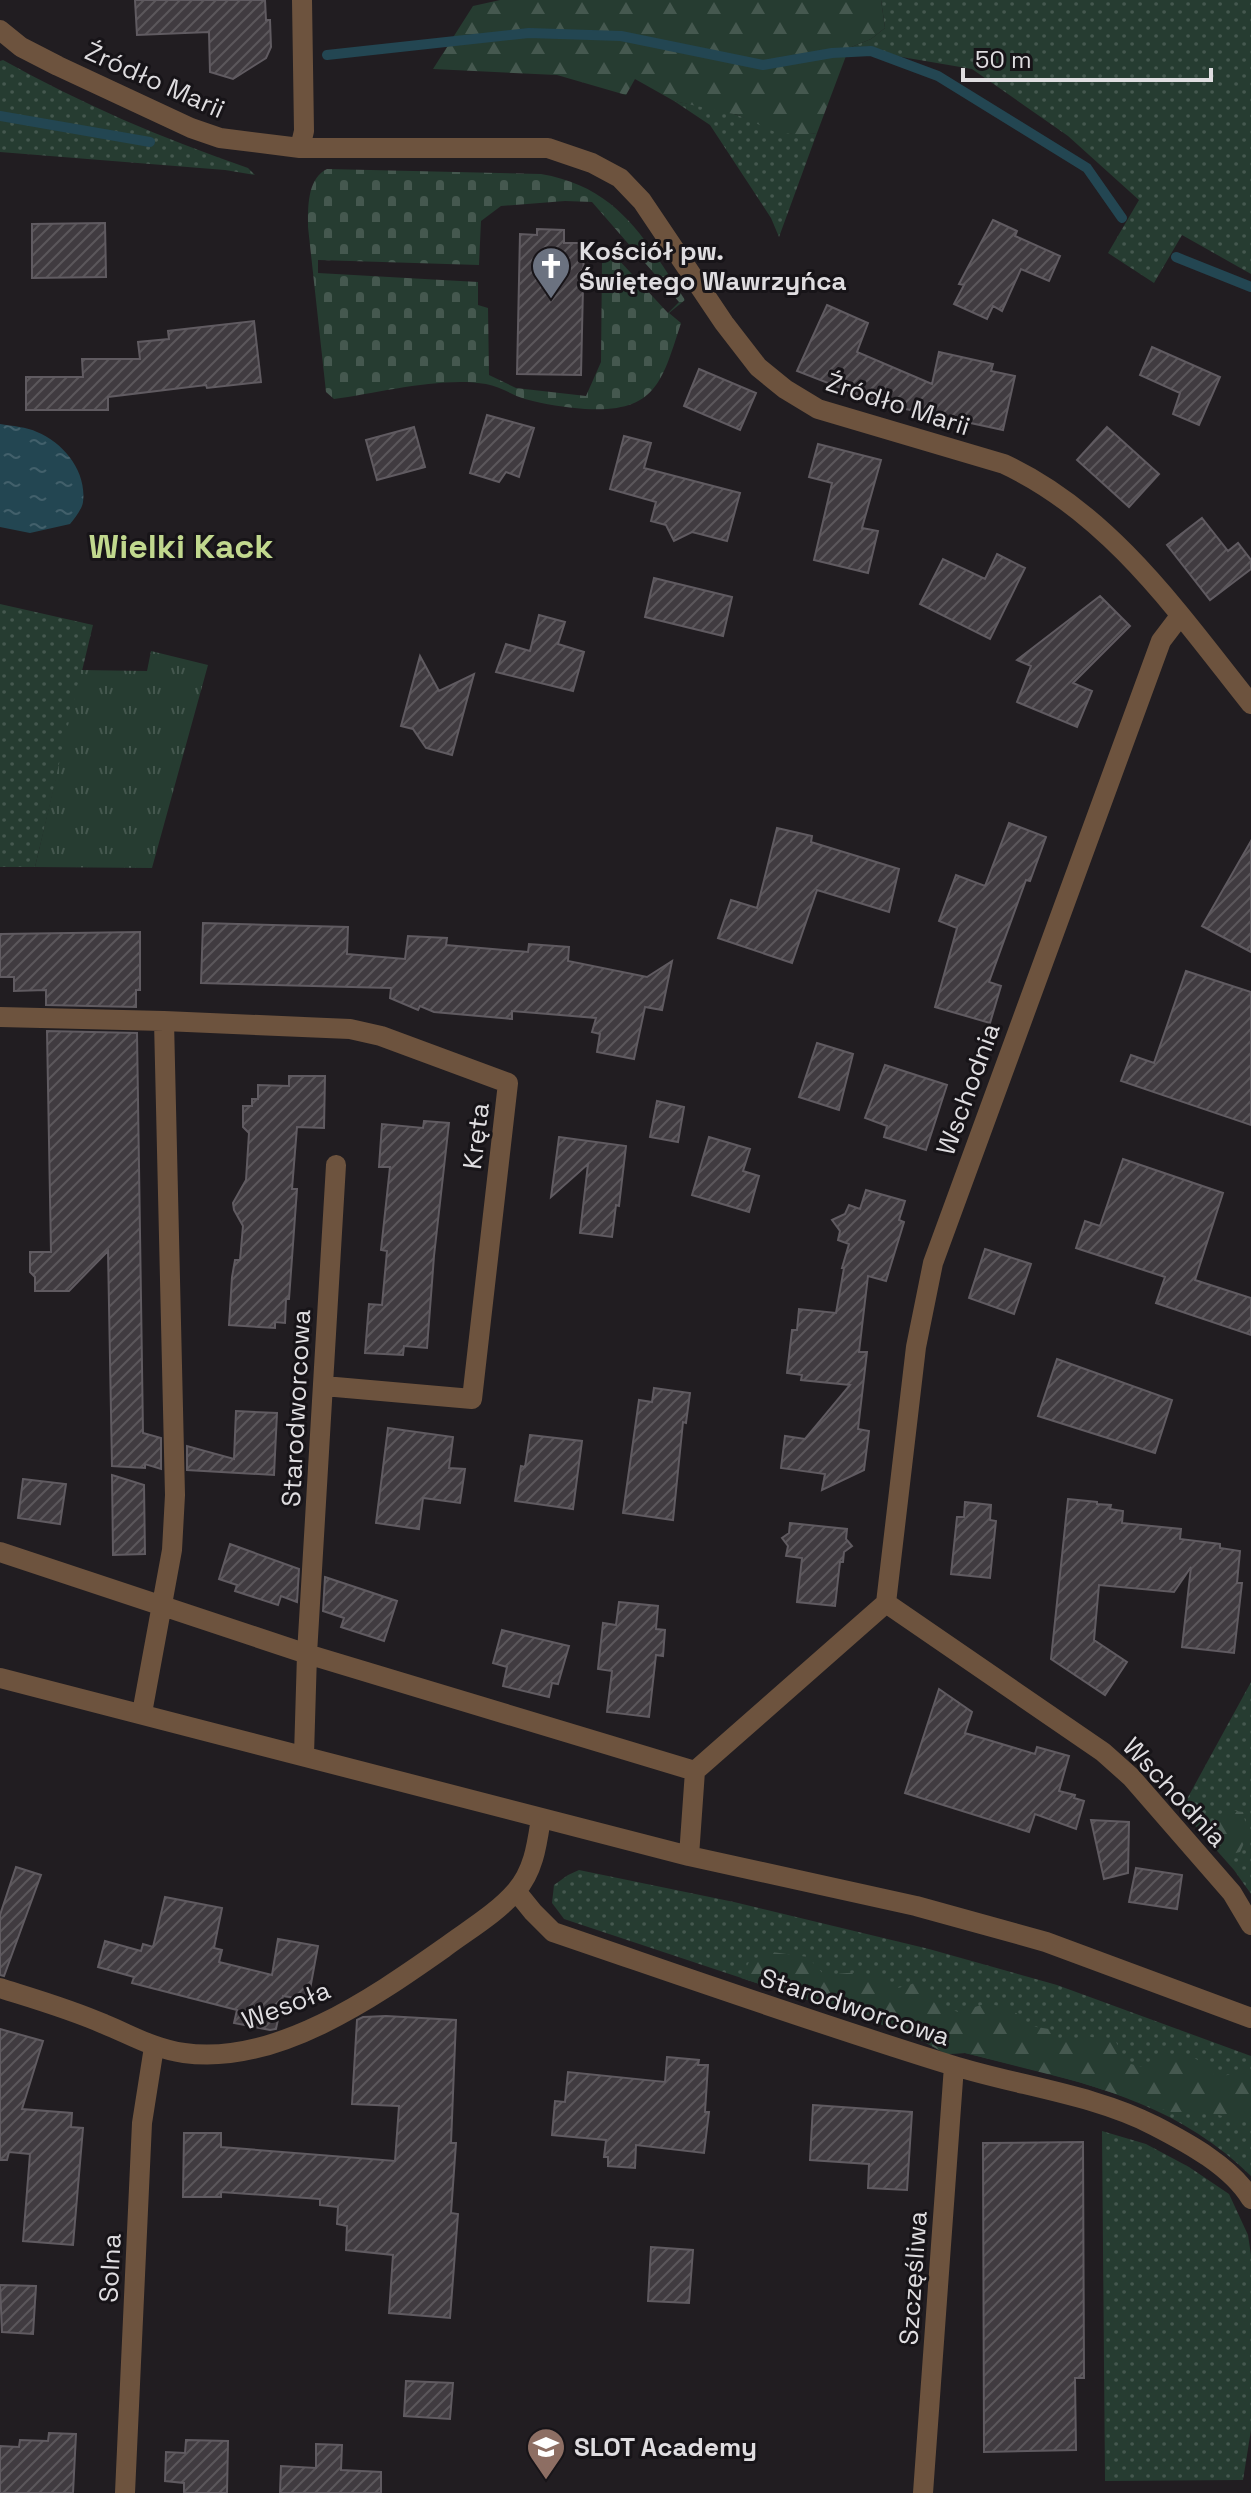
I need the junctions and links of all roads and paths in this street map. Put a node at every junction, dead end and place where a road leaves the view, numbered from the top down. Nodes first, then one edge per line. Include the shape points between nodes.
1 (302, 0) edge
2 (0, 30) edge
3 (300, 148) junction
4 (1180, 616) junction
5 (1251, 704) edge
6 (0, 1017) edge
7 (164, 1021) junction
8 (336, 1165) dead end
9 (324, 1386) junction
10 (0, 1552) edge
11 (886, 1603) junction
12 (160, 1605) junction
13 (307, 1654) junction
14 (0, 1678) edge
15 (142, 1713) junction
16 (304, 1755) junction
17 (695, 1771) junction
18 (541, 1818) junction
19 (689, 1856) junction
20 (516, 1891) junction
21 (1251, 1925) edge
22 (0, 1988) edge
23 (1251, 2018) edge
24 (154, 2047) junction
25 (954, 2066) junction
26 (1251, 2199) edge
27 (125, 2493) edge
28 (923, 2493) edge

1 - 3 street
2 - 3 street, Źródło Marii via 21,47 191,128 245,143
3 - 4 street, Źródło Marii via 548,148 592,163 620,178 642,201 724,323 758,367 785,389 818,409 1004,464 1031,477 1087,516
4 - 5 street, Źródło Marii
4 - 11 street, Wschodnia via 1161,641 933,1263 916,1347
6 - 7 street, Kręta
7 - 9 street, Kręta via 350,1029 508,1083 472,1399
7 - 12 street via 175,1495 172,1550
8 - 9 street, Starodworcowa
9 - 13 street, Starodworcowa
10 - 12 street
11 - 17 street
11 - 21 street, Wschodnia via 1103,1752 1232,1893
12 - 13 street
12 - 15 street
13 - 16 street, Starodworcowa
13 - 17 street
14 - 15 street
15 - 16 street
16 - 18 street
17 - 19 street
18 - 19 street
18 - 20 street via 529,1872
19 - 23 street via 916,1906 1046,1942
20 - 24 street, Wesoła via 386,1988 285,2039 219,2054
20 - 25 street, Starodworcowa via 553,1932
22 - 24 street, Wesoła
24 - 27 street, Solna via 142,2123
25 - 26 street, Starodworcowa via 1108,2107 1155,2126 1227,2169
25 - 28 street, Szczęśliwa

